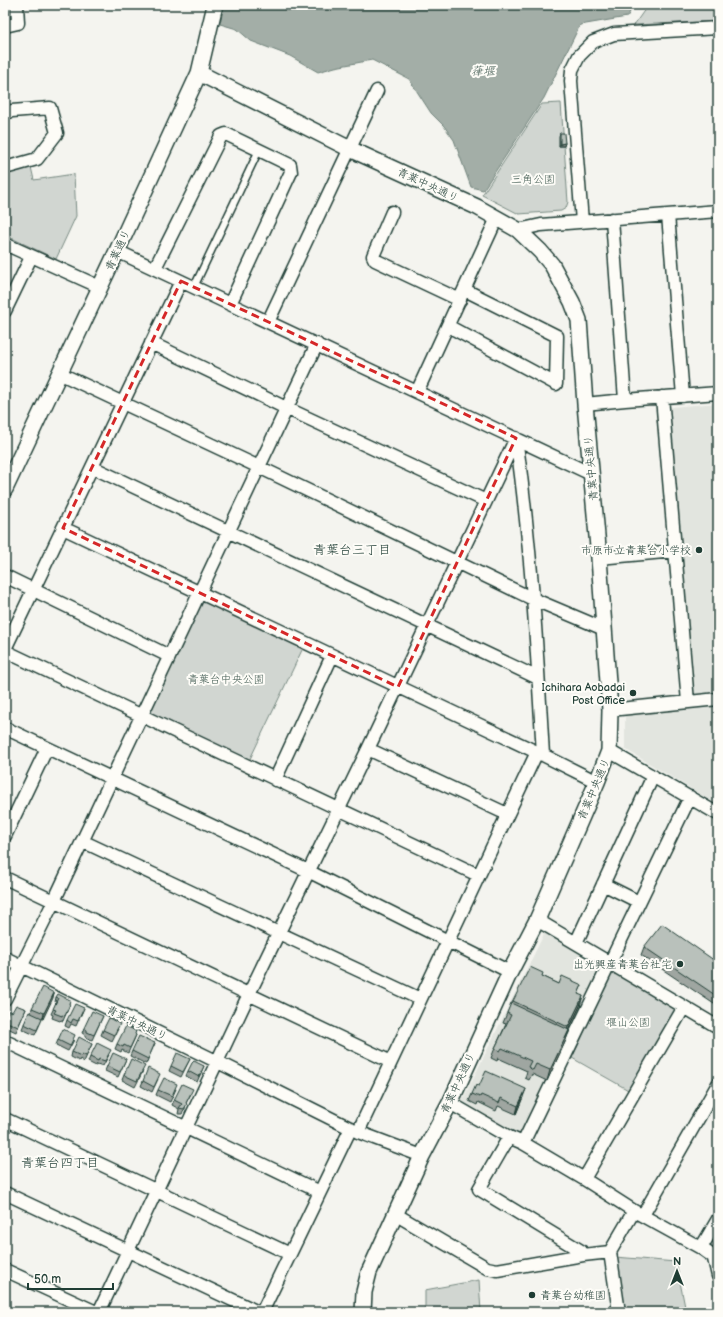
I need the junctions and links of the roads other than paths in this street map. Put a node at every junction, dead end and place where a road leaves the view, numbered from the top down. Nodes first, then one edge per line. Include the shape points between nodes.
1 (17, 5) edge
2 (215, 5) edge
3 (5, 26) edge
4 (718, 28) edge
5 (198, 73) junction
6 (377, 91) dead end
7 (5, 113) edge
8 (350, 149) junction
9 (258, 150) junction
10 (5, 168) edge
11 (718, 211) edge
12 (392, 212) dead end
13 (668, 215) junction
14 (497, 218) junction
15 (612, 219) junction
16 (582, 222) junction
17 (518, 230) junction
18 (5, 244) edge
19 (117, 251) junction
20 (31, 257) junction
21 (155, 268) junction
22 (181, 281) junction
23 (100, 287) junction
24 (194, 287) junction
25 (462, 295) junction
26 (230, 304) junction
27 (5, 311) edge
28 (268, 322) junction
29 (448, 326) junction
30 (151, 343) junction
31 (317, 344) junction
32 (59, 373) junction
33 (417, 392) junction
34 (718, 394) edge
35 (683, 396) junction
36 (662, 397) junction
37 (625, 400) junction
38 (122, 403) junction
39 (585, 404) junction
40 (286, 408) junction
41 (516, 438) junction
42 (92, 466) junction
43 (259, 467) junction
44 (592, 474) junction
45 (5, 488) edge
46 (486, 501) junction
47 (63, 528) junction
48 (228, 531) junction
49 (675, 551) junction
50 (599, 558) junction
51 (457, 562) junction
52 (5, 576) edge
53 (33, 590) junction
54 (199, 592) junction
55 (533, 599) junction
56 (427, 625) junction
57 (604, 629) junction
58 (5, 650) edge
59 (169, 656) junction
60 (332, 656) junction
61 (538, 678) junction
62 (398, 687) junction
63 (718, 699) edge
64 (688, 702) junction
65 (610, 710) junction
66 (141, 715) junction
67 (5, 728) edge
68 (47, 748) junction
69 (368, 749) junction
70 (610, 751) junction
71 (540, 753) junction
72 (653, 776) junction
73 (111, 779) junction
74 (274, 780) junction
75 (597, 782) junction
76 (690, 797) junction
77 (338, 810) junction
78 (507, 814) junction
79 (718, 814) edge
80 (5, 836) edge
81 (82, 840) junction
82 (308, 871) junction
83 (478, 875) junction
84 (5, 878) edge
85 (603, 884) junction
86 (54, 901) junction
87 (639, 902) junction
88 (537, 920) junction
89 (278, 933) junction
90 (448, 941) junction
91 (576, 943) junction
92 (5, 958) edge
93 (610, 963) junction
94 (20, 966) junction
95 (510, 972) junction
96 (249, 994) junction
97 (5, 999) edge
98 (420, 999) junction
99 (684, 1007) junction
100 (718, 1027) edge
101 (5, 1041) edge
102 (218, 1062) junction
103 (391, 1062) junction
104 (718, 1084) edge
105 (450, 1102) junction
106 (5, 1119) edge
107 (186, 1127) junction
108 (354, 1130) junction
109 (509, 1137) junction
110 (523, 1143) junction
111 (422, 1156) junction
112 (584, 1178) junction
113 (156, 1190) junction
114 (320, 1192) junction
115 (5, 1193) edge
116 (638, 1213) junction
117 (395, 1214) junction
118 (718, 1219) edge
119 (701, 1248) junction
120 (128, 1251) junction
121 (610, 1252) junction
122 (290, 1254) junction
123 (583, 1255) junction
124 (716, 1259) edge
125 (5, 1270) edge
126 (718, 1276) edge
127 (97, 1312) edge
128 (258, 1312) edge
129 (262, 1312) edge
130 (363, 1312) edge
131 (619, 1312) edge

1 - 3 street via 18,23
2 - 5 street, 青葉通り
4 - 16 street via 614,34 593,42 579,56 572,70 571,81
5 - 8 street, 青葉中央通り
5 - 19 street, 青葉通り
6 - 8 street
7 - 10 street via 50,108 57,132 37,159
8 - 14 street, 青葉中央通り
8 - 28 street
9 - 21 street via 226,134 221,136
9 - 24 lane
9 - 26 street via 290,166 291,172
11 - 13 street
12 - 25 street via 373,256 375,260
13 - 15 street
13 - 35 street
14 - 17 street, 青葉中央通り
14 - 25 street
15 - 16 street
15 - 37 street
16 - 17 street via 541,225
17 - 39 street, 青葉中央通り via 552,265 579,320
18 - 20 street
19 - 21 street
19 - 23 street, 青葉通り
20 - 23 street
20 - 27 street
21 - 22 street
22 - 24 street
22 - 30 street
23 - 32 street, 青葉通り
24 - 26 street
25 - 29 street
25 - 29 street via 557,336 556,384
26 - 28 street
28 - 31 street
29 - 33 street
30 - 38 street
30 - 40 street
31 - 33 street
31 - 40 street
32 - 38 street
32 - 45 street, 青葉通り
33 - 41 street
34 - 35 street
35 - 36 street
36 - 37 street
36 - 49 street
37 - 39 street
38 - 42 street
38 - 43 street
39 - 44 street, 青葉中央通り
40 - 43 street
40 - 46 street
41 - 44 street
41 - 46 street
41 - 55 street
42 - 47 street
42 - 48 street
43 - 48 street
43 - 51 street
44 - 50 street, 青葉中央通り
46 - 51 street
47 - 53 street
47 - 54 street
48 - 54 street
48 - 56 street
49 - 50 street
49 - 64 street
50 - 57 street, 青葉中央通り
51 - 55 street
51 - 56 street
52 - 53 street
53 - 58 street
53 - 59 street
54 - 59 street
54 - 60 street
55 - 57 street
55 - 61 street
56 - 61 street
56 - 62 street
57 - 65 street, 青葉中央通り
58 - 66 street
59 - 66 street
60 - 62 street
60 - 74 street
61 - 71 street
62 - 69 street
62 - 71 street
63 - 64 street
64 - 65 street
65 - 70 street, 青葉中央通り
66 - 73 street
66 - 74 street
67 - 68 street
68 - 73 street
68 - 80 street
69 - 77 street
69 - 78 street
70 - 72 street
70 - 75 street, 青葉中央通り
71 - 75 street
71 - 78 street
72 - 76 street
72 - 85 street
73 - 81 street
73 - 82 street
74 - 77 street
75 - 88 street, 青葉中央通り
76 - 79 street
76 - 87 street
77 - 82 street
77 - 83 street
78 - 83 street
81 - 86 street
81 - 89 street
82 - 89 street
82 - 90 street
83 - 90 street
84 - 86 street
85 - 87 street
85 - 91 street
86 - 94 street
86 - 96 street
87 - 93 street
88 - 91 street
88 - 95 street, 青葉中央通り
89 - 96 street
89 - 98 street
90 - 95 street
90 - 98 street
91 - 93 street
92 - 94 street, 青葉中央通り
93 - 99 street
93 - 110 street
94 - 97 street
94 - 102 street, 青葉中央通り
95 - 105 street, 青葉中央通り
96 - 102 street
96 - 103 street
98 - 103 street
99 - 100 street
99 - 112 street
101 - 107 street
102 - 107 street
102 - 108 street, 青葉中央通り
103 - 108 street
104 - 116 street
105 - 109 street
105 - 111 street, 青葉中央通り
106 - 113 street
107 - 113 street
107 - 114 street
108 - 111 street, 青葉中央通り
108 - 114 street
109 - 110 street
109 - 123 street via 479,1189 581,1251
110 - 112 street
111 - 117 street
112 - 116 street
113 - 120 street
113 - 122 street
114 - 122 street
115 - 120 street
116 - 119 street
116 - 121 street
117 - 123 street via 487,1268 497,1270
117 - 130 street via 369,1272
118 - 119 street
119 - 124 street
120 - 127 street
120 - 128 street
121 - 123 street
121 - 131 street
122 - 129 street
124 - 126 street
125 - 127 street

